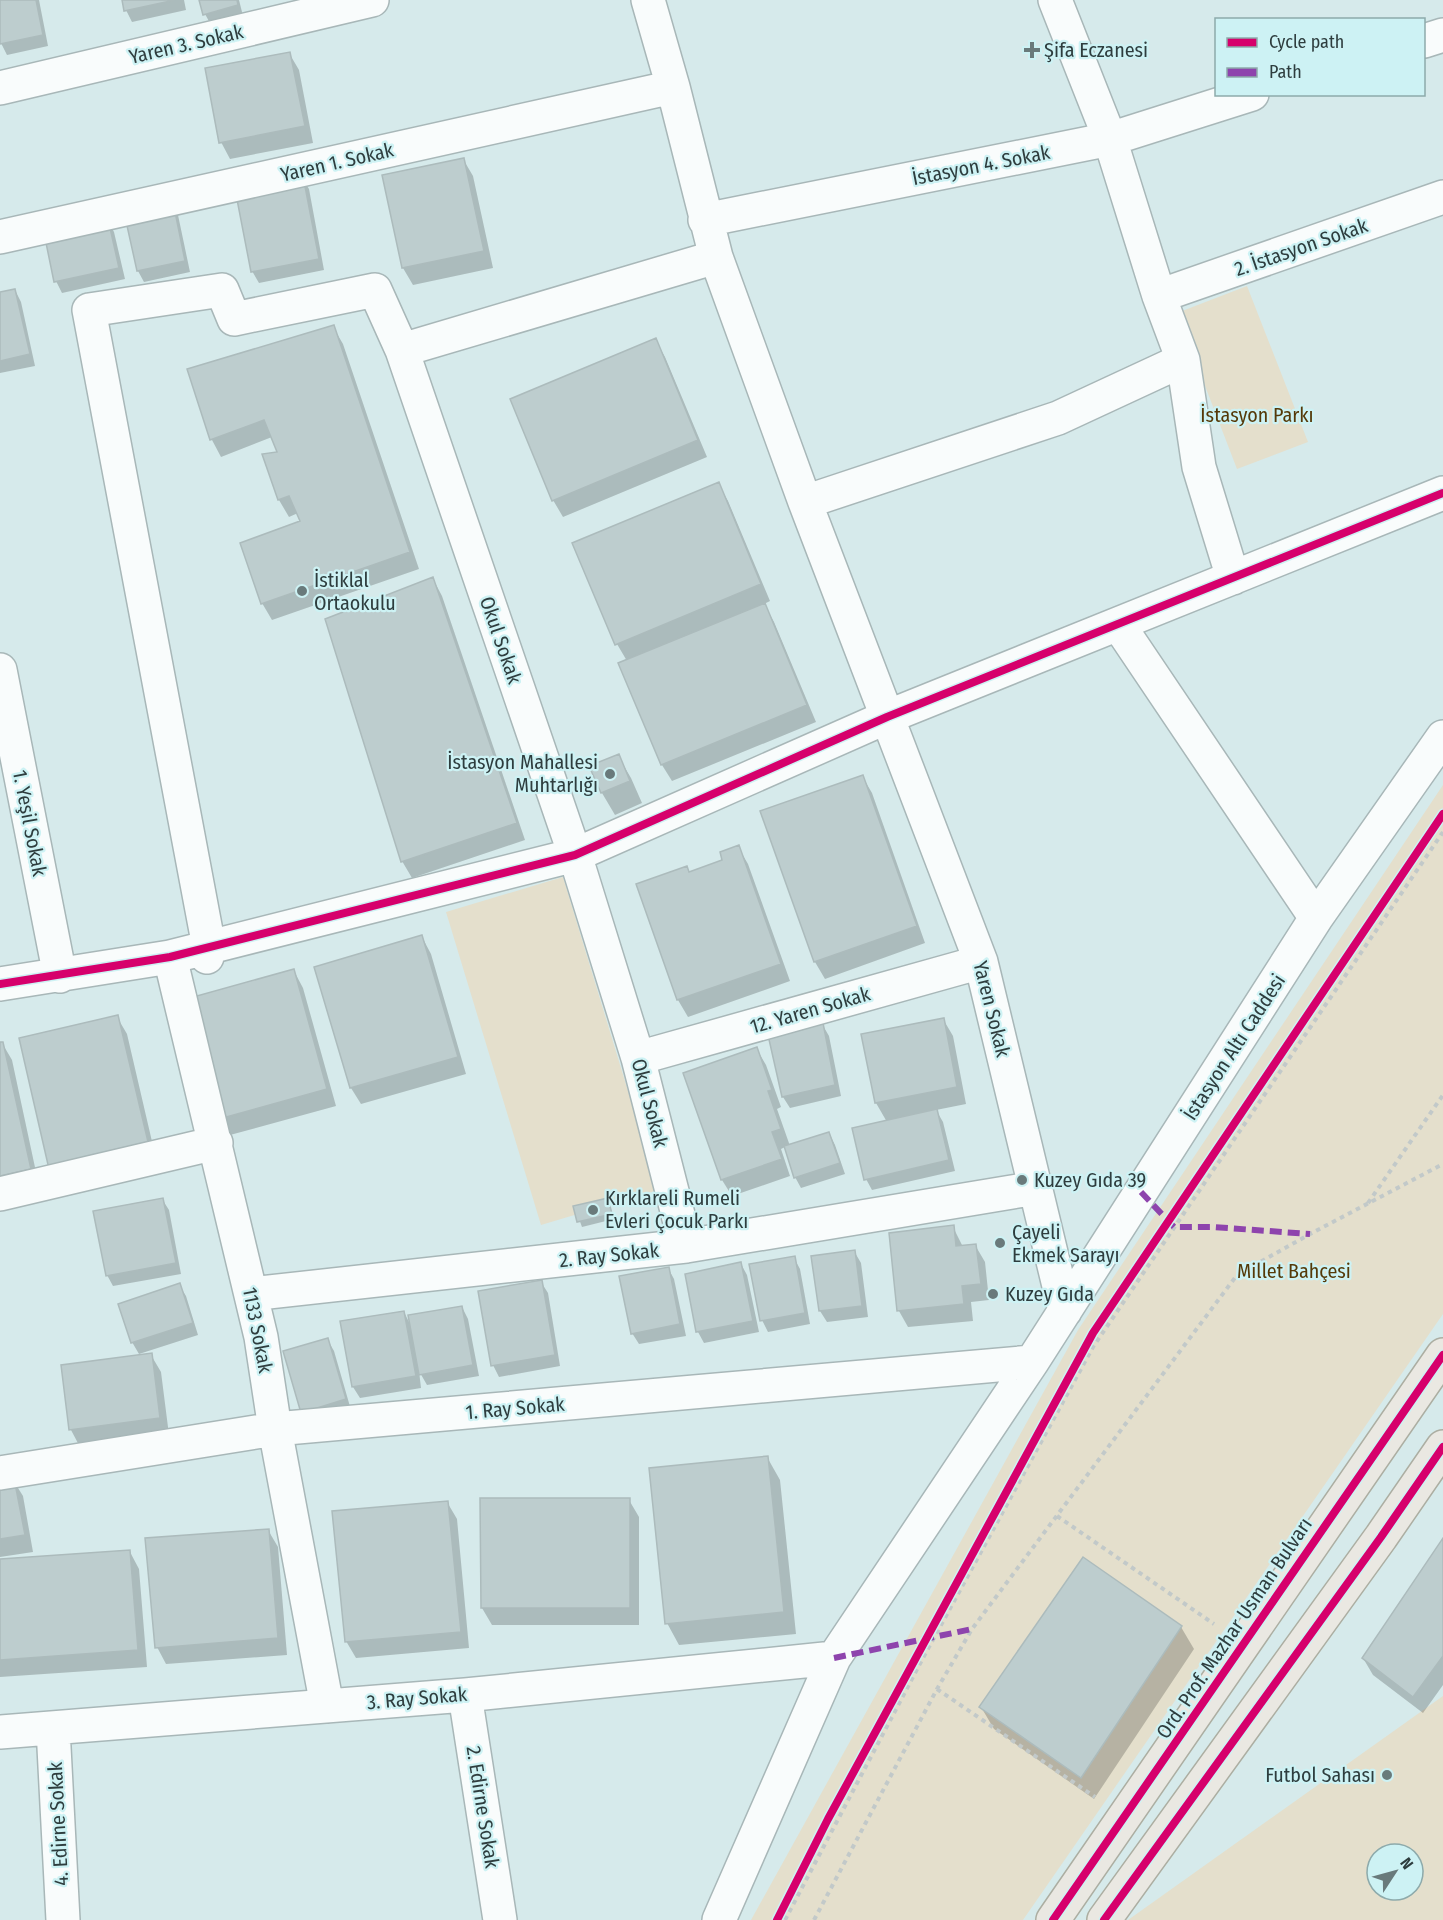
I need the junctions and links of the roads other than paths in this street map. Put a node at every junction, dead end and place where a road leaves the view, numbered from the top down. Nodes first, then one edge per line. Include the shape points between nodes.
1 (372, 0) edge
2 (648, 0) edge
3 (1055, 0) edge
4 (1443, 35) edge
5 (1425, 41) edge
6 (673, 87) junction
7 (0, 88) edge
8 (1246, 96) edge
9 (1110, 139) junction
10 (1443, 197) edge
11 (705, 220) junction
12 (0, 237) edge
13 (716, 257) junction
14 (1159, 296) junction
15 (402, 350) junction
16 (1183, 360) junction
17 (1443, 493) edge
18 (806, 502) junction
19 (1233, 578) junction
20 (1118, 624) junction
21 (0, 670) edge
22 (887, 717) junction
23 (1443, 737) edge
24 (575, 855) junction
25 (1316, 918) junction
26 (208, 952) junction
27 (170, 957) junction
28 (981, 962) junction
29 (60, 976) junction
30 (0, 984) edge
31 (639, 1058) junction
32 (216, 1143) junction
33 (1036, 1188) junction
34 (0, 1194) edge
35 (687, 1246) junction
36 (251, 1294) junction
37 (1065, 1311) junction
38 (1443, 1355) edge
39 (1032, 1362) junction
40 (275, 1429) junction
41 (1443, 1447) edge
42 (0, 1473) edge
43 (834, 1658) junction
44 (465, 1695) junction
45 (327, 1706) junction
46 (53, 1728) junction
47 (0, 1732) edge
48 (63, 1920) edge
49 (500, 1920) edge
50 (719, 1920) edge
51 (1053, 1920) edge
52 (1104, 1920) edge

1 - 7 street, Yaren 3. Sokak
2 - 6 street, Yaren Sokak
3 - 9 street
4 - 5 street
6 - 11 street, Yaren Sokak
6 - 12 street, Yaren 1. Sokak
8 - 9 street, İstasyon 4. Sokak
9 - 11 street, İstasyon 4. Sokak
9 - 14 street
10 - 14 street, 2. İstasyon Sokak
11 - 13 street, Yaren Sokak
13 - 15 street
13 - 18 street, Yaren Sokak
14 - 16 street
15 - 24 street, Okul Sokak
15 - 26 street, Okul Sokak via 375,290 234,319 222,290 89,310
16 - 18 street via 1058,418
16 - 19 street via 1199,467
17 - 19 street
18 - 22 street, Yaren Sokak
19 - 20 street
20 - 22 street
20 - 25 street
21 - 29 street, 1. Yeşil Sokak
22 - 24 street
22 - 28 street, Yaren Sokak
23 - 25 street, İstasyon Altı Caddesi
24 - 26 street
24 - 31 street, Okul Sokak
25 - 37 street, İstasyon Altı Caddesi
26 - 27 street
27 - 29 street
27 - 32 street, 1133 Sokak
28 - 31 street, 12. Yaren Sokak
28 - 33 street, Yaren Sokak
29 - 30 street
31 - 35 street, Okul Sokak
32 - 34 street
32 - 36 street, 1133 Sokak
33 - 35 street, 2. Ray Sokak
33 - 37 street, Yaren Sokak
35 - 36 street, 2. Ray Sokak
36 - 40 street, 1133 Sokak
37 - 39 street, İstasyon Altı Caddesi
38 - 51 main road, Ord. Prof. Mazhar Usman Bulvarı
39 - 40 street, 1. Ray Sokak
39 - 43 street, İstasyon Altı Caddesi
40 - 42 street, 1. Ray Sokak
40 - 45 street, 1133 Sokak
41 - 52 main road
43 - 44 street, 3. Ray Sokak
43 - 50 street, İstasyon Altı Caddesi
44 - 45 street, 3. Ray Sokak
44 - 49 street, 2. Edirne Sokak
45 - 46 street, 3. Ray Sokak
46 - 47 street, 3. Ray Sokak
46 - 48 street, 4. Edirne Sokak

